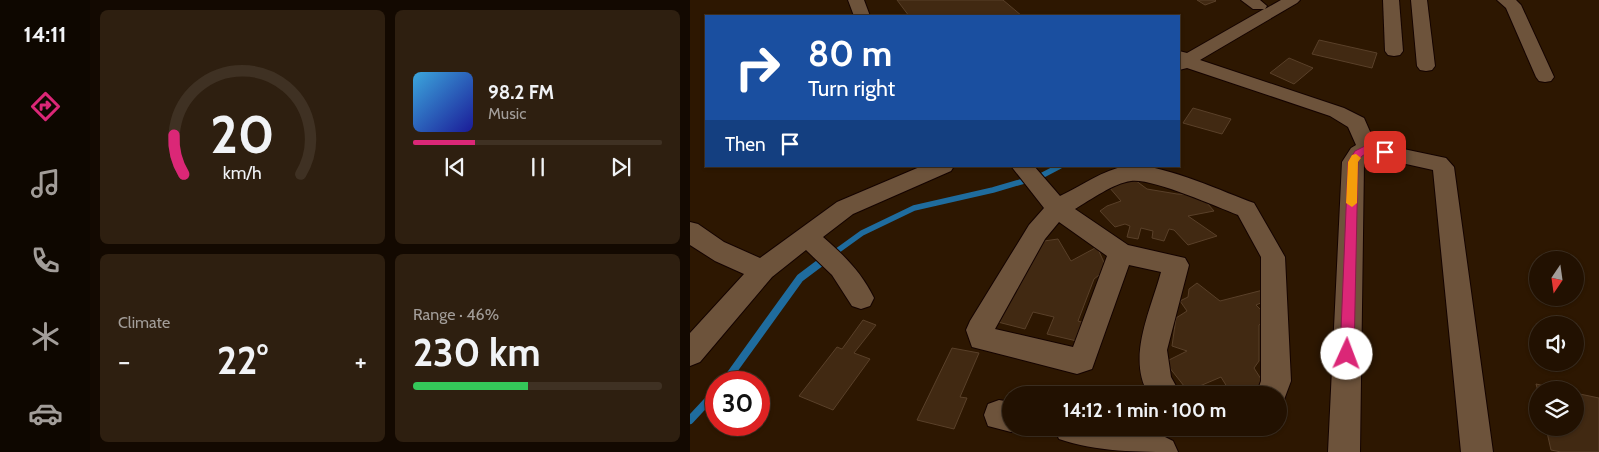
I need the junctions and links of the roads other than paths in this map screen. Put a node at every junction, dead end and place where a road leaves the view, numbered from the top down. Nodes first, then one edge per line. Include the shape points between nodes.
1 (856, 0) edge
2 (1292, 0) edge
3 (1391, 0) edge
4 (1419, 0) edge
5 (1505, 0) edge
6 (1259, 2) edge
7 (862, 15) edge
8 (1394, 51) dead end
9 (1181, 58) edge
10 (1426, 66) dead end
11 (1545, 77) dead end
12 (1367, 148) junction
13 (930, 169) edge
14 (1028, 174) edge
15 (1057, 208) junction
16 (690, 231) edge
17 (822, 250) junction
18 (1121, 253) junction
19 (763, 270) junction
20 (861, 298) dead end
21 (690, 353) edge
22 (1160, 386) edge
23 (1274, 386) edge
24 (1119, 436) edge
25 (1162, 452) edge
26 (1344, 452) edge
27 (1477, 452) edge

1 - 7 street
2 - 9 street
3 - 8 street
4 - 10 street
5 - 11 street via 1513,5
6 - 9 street
9 - 12 street via 1337,112 1357,123
12 - 26 street via 1353,162
12 - 27 street via 1438,163 1445,172
13 - 17 street via 845,208
14 - 15 street
15 - 18 street
15 - 18 street via 1032,240 980,330 982,338 1082,360
15 - 23 street via 1130,173 1151,174 1246,209 1273,257
16 - 19 street via 733,260
17 - 19 street
17 - 20 street
18 - 22 street via 1176,265 1154,350
19 - 21 street
24 - 25 street via 1137,439

